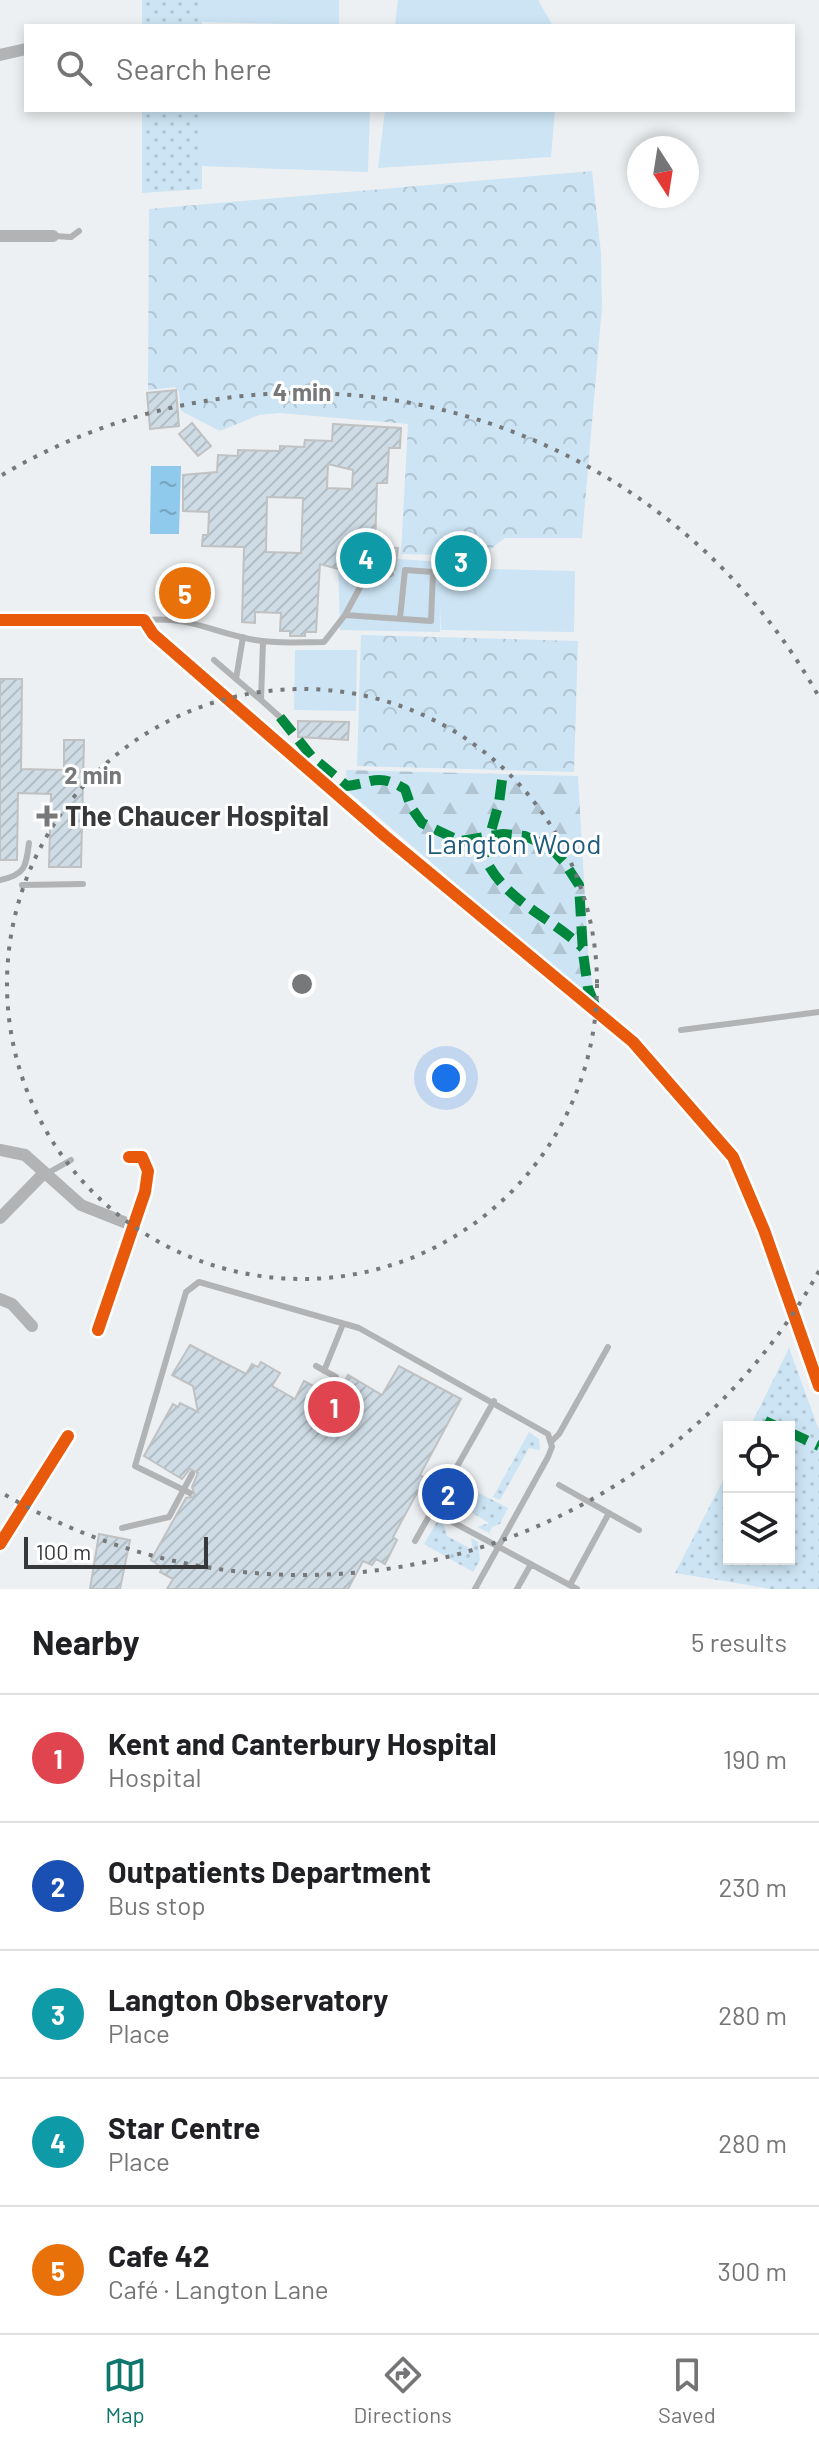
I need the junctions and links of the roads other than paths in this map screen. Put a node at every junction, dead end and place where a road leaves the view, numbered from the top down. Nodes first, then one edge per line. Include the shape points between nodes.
1 (24, 49) edge
2 (0, 55) edge
3 (79, 231) dead end
4 (0, 236) edge
5 (53, 236) joint
6 (71, 237) junction
7 (78, 247) dead end
8 (391, 574) dead end
9 (345, 615) junction
10 (400, 618) junction
11 (0, 620) edge
12 (144, 620) joint
13 (243, 637) junction
14 (263, 641) junction
15 (214, 660) dead end
16 (236, 679) junction
17 (261, 700) junction
18 (280, 717) dead end
19 (29, 843) dead end
20 (18, 877) junction
21 (0, 880) edge
22 (83, 884) dead end
23 (819, 1012) edge
24 (681, 1030) dead end
25 (0, 1150) edge
26 (129, 1157) dead end
27 (71, 1160) dead end
28 (45, 1174) junction
29 (0, 1218) edge
30 (134, 1226) junction
31 (0, 1299) edge
32 (343, 1324) junction
33 (32, 1326) dead end
34 (98, 1330) dead end
35 (608, 1347) dead end
36 (316, 1366) dead end
37 (324, 1371) junction
38 (336, 1377) dead end
39 (494, 1401) junction
40 (68, 1436) dead end
41 (551, 1442) junction
42 (192, 1474) dead end
43 (559, 1485) dead end
44 (187, 1491) junction
45 (432, 1511) junction
46 (609, 1513) junction
47 (122, 1528) dead end
48 (639, 1530) dead end
49 (415, 1541) dead end
50 (0, 1544) edge
51 (500, 1546) junction
52 (531, 1564) junction
53 (574, 1587) edge
54 (475, 1589) edge
55 (517, 1589) edge

1 - 2 street
3 - 6 lane
4 - 5 street
5 - 6 lane
6 - 7 lane
8 - 9 lane via 364,580
9 - 10 lane
9 - 14 lane via 324,642
10 - 10 lane via 405,570 433,572 431,621
11 - 12 street
12 - 13 lane via 168,618
13 - 14 lane
13 - 16 lane
14 - 17 lane
15 - 16 lane
16 - 17 lane
17 - 18 lane
19 - 20 lane via 26,869
20 - 21 lane
20 - 22 lane via 23,888
23 - 24 lane
25 - 28 street via 25,1155
26 - 30 street via 142,1157 148,1171
27 - 28 lane
28 - 29 street
28 - 30 street via 81,1205
30 - 34 street
31 - 33 street
32 - 37 lane
32 - 39 lane
32 - 44 lane via 215,1285 199,1282 186,1292 135,1466
35 - 41 lane
36 - 37 lane
37 - 38 lane
39 - 41 lane via 543,1429
39 - 45 lane
40 - 50 street
41 - 51 lane
42 - 44 lane
43 - 46 lane
44 - 47 lane via 169,1517
45 - 49 lane
45 - 51 lane
46 - 48 lane
46 - 53 lane
51 - 52 lane
51 - 54 lane
52 - 53 lane
52 - 55 lane

